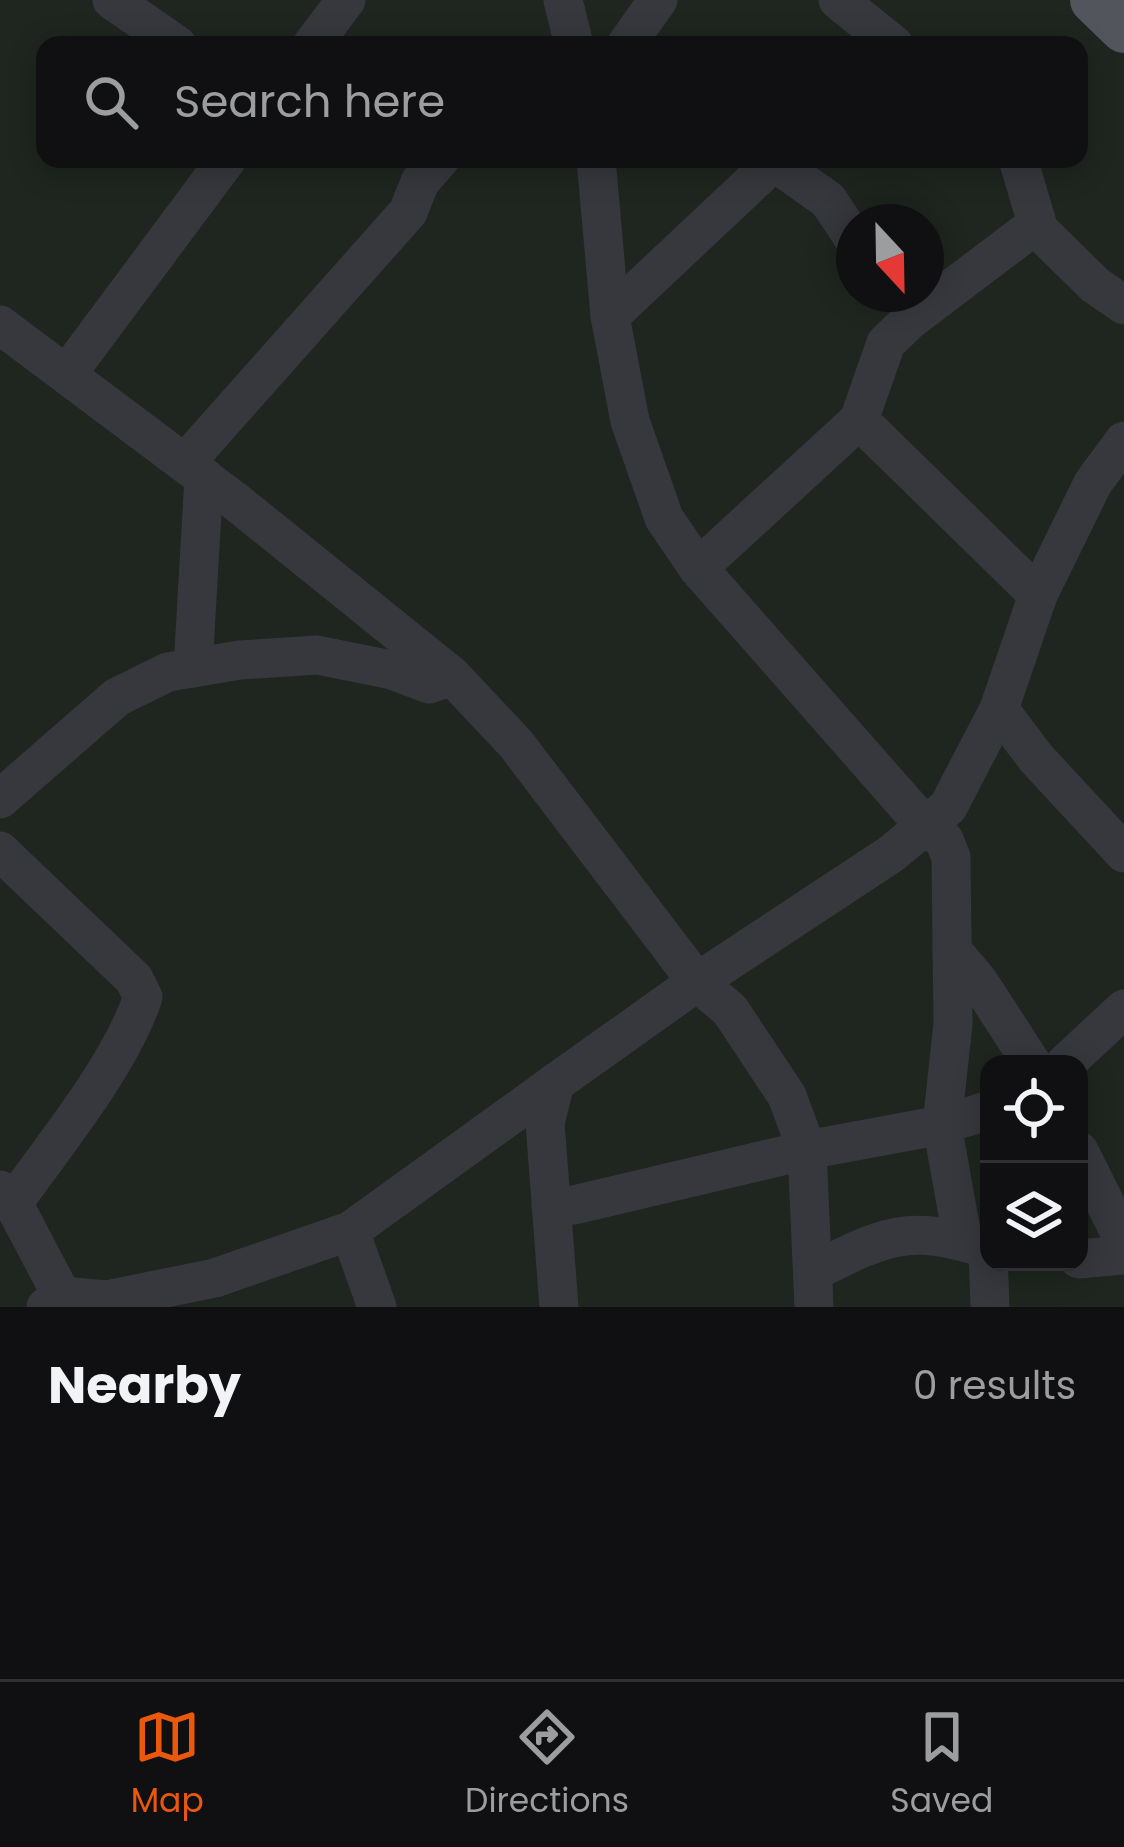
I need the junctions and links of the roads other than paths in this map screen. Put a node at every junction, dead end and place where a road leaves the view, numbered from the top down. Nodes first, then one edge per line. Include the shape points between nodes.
1 (112, 0) edge
2 (346, 0) edge
3 (563, 0) edge
4 (658, 0) edge
5 (838, 0) edge
6 (1094, 0) edge
7 (880, 29) edge
8 (1124, 29) edge
9 (164, 36) edge
10 (319, 36) edge
11 (572, 36) edge
12 (632, 36) edge
13 (220, 168) edge
14 (432, 168) edge
15 (597, 168) edge
16 (767, 168) edge
17 (786, 168) edge
18 (1021, 168) edge
19 (836, 212) edge
20 (1039, 230) junction
21 (944, 281) edge
22 (1124, 305) edge
23 (899, 312) edge
24 (610, 316) junction
25 (0, 325) edge
26 (68, 374) junction
27 (859, 420) junction
28 (1124, 441) edge
29 (195, 470) junction
30 (698, 568) junction
31 (1037, 595) junction
32 (193, 668) junction
33 (452, 676) junction
34 (999, 709) junction
35 (0, 800) edge
36 (925, 826) junction
37 (0, 851) edge
38 (1124, 853) edge
39 (952, 950) junction
40 (697, 982) junction
41 (1124, 1009) edge
42 (1026, 1055) edge
43 (1075, 1055) edge
44 (555, 1083) junction
45 (980, 1113) edge
46 (942, 1125) junction
47 (808, 1150) junction
48 (1085, 1163) edge
49 (7, 1196) edge
50 (551, 1206) junction
51 (350, 1231) junction
52 (1123, 1241) edge
53 (980, 1247) edge
54 (1088, 1255) edge
55 (984, 1271) edge
56 (814, 1290) edge
57 (54, 1302) edge
58 (376, 1307) edge
59 (559, 1307) edge
60 (990, 1307) edge

1 - 9 street
2 - 10 street
3 - 11 street
4 - 12 street
5 - 7 street
6 - 8 main road
13 - 26 street
14 - 29 street via 408,212
15 - 24 street
16 - 24 street
17 - 19 street
18 - 20 street
20 - 21 street
20 - 22 street
23 - 27 street
24 - 30 street via 630,421 657,499
25 - 26 street
26 - 29 street
27 - 30 street
27 - 31 street
28 - 31 street via 1093,483
29 - 32 street
29 - 33 street
30 - 36 street
31 - 34 street
32 - 33 street via 317,655 429,684
32 - 35 street via 118,697
33 - 40 street via 516,744
34 - 36 street via 948,807
34 - 38 street
36 - 39 street via 951,856
36 - 40 street
37 - 49 street via 134,980 142,997 82,1107
39 - 42 street
39 - 46 street
40 - 44 street
40 - 47 street via 753,1044 787,1096
41 - 43 street
44 - 50 street via 544,1123
44 - 51 street
45 - 46 street
46 - 47 street
46 - 53 street
47 - 50 street
47 - 56 street
48 - 52 street
49 - 57 street
50 - 59 street
51 - 57 street via 215,1278
51 - 58 street
52 - 54 street
53 - 56 street via 917,1232 866,1245
55 - 60 street

